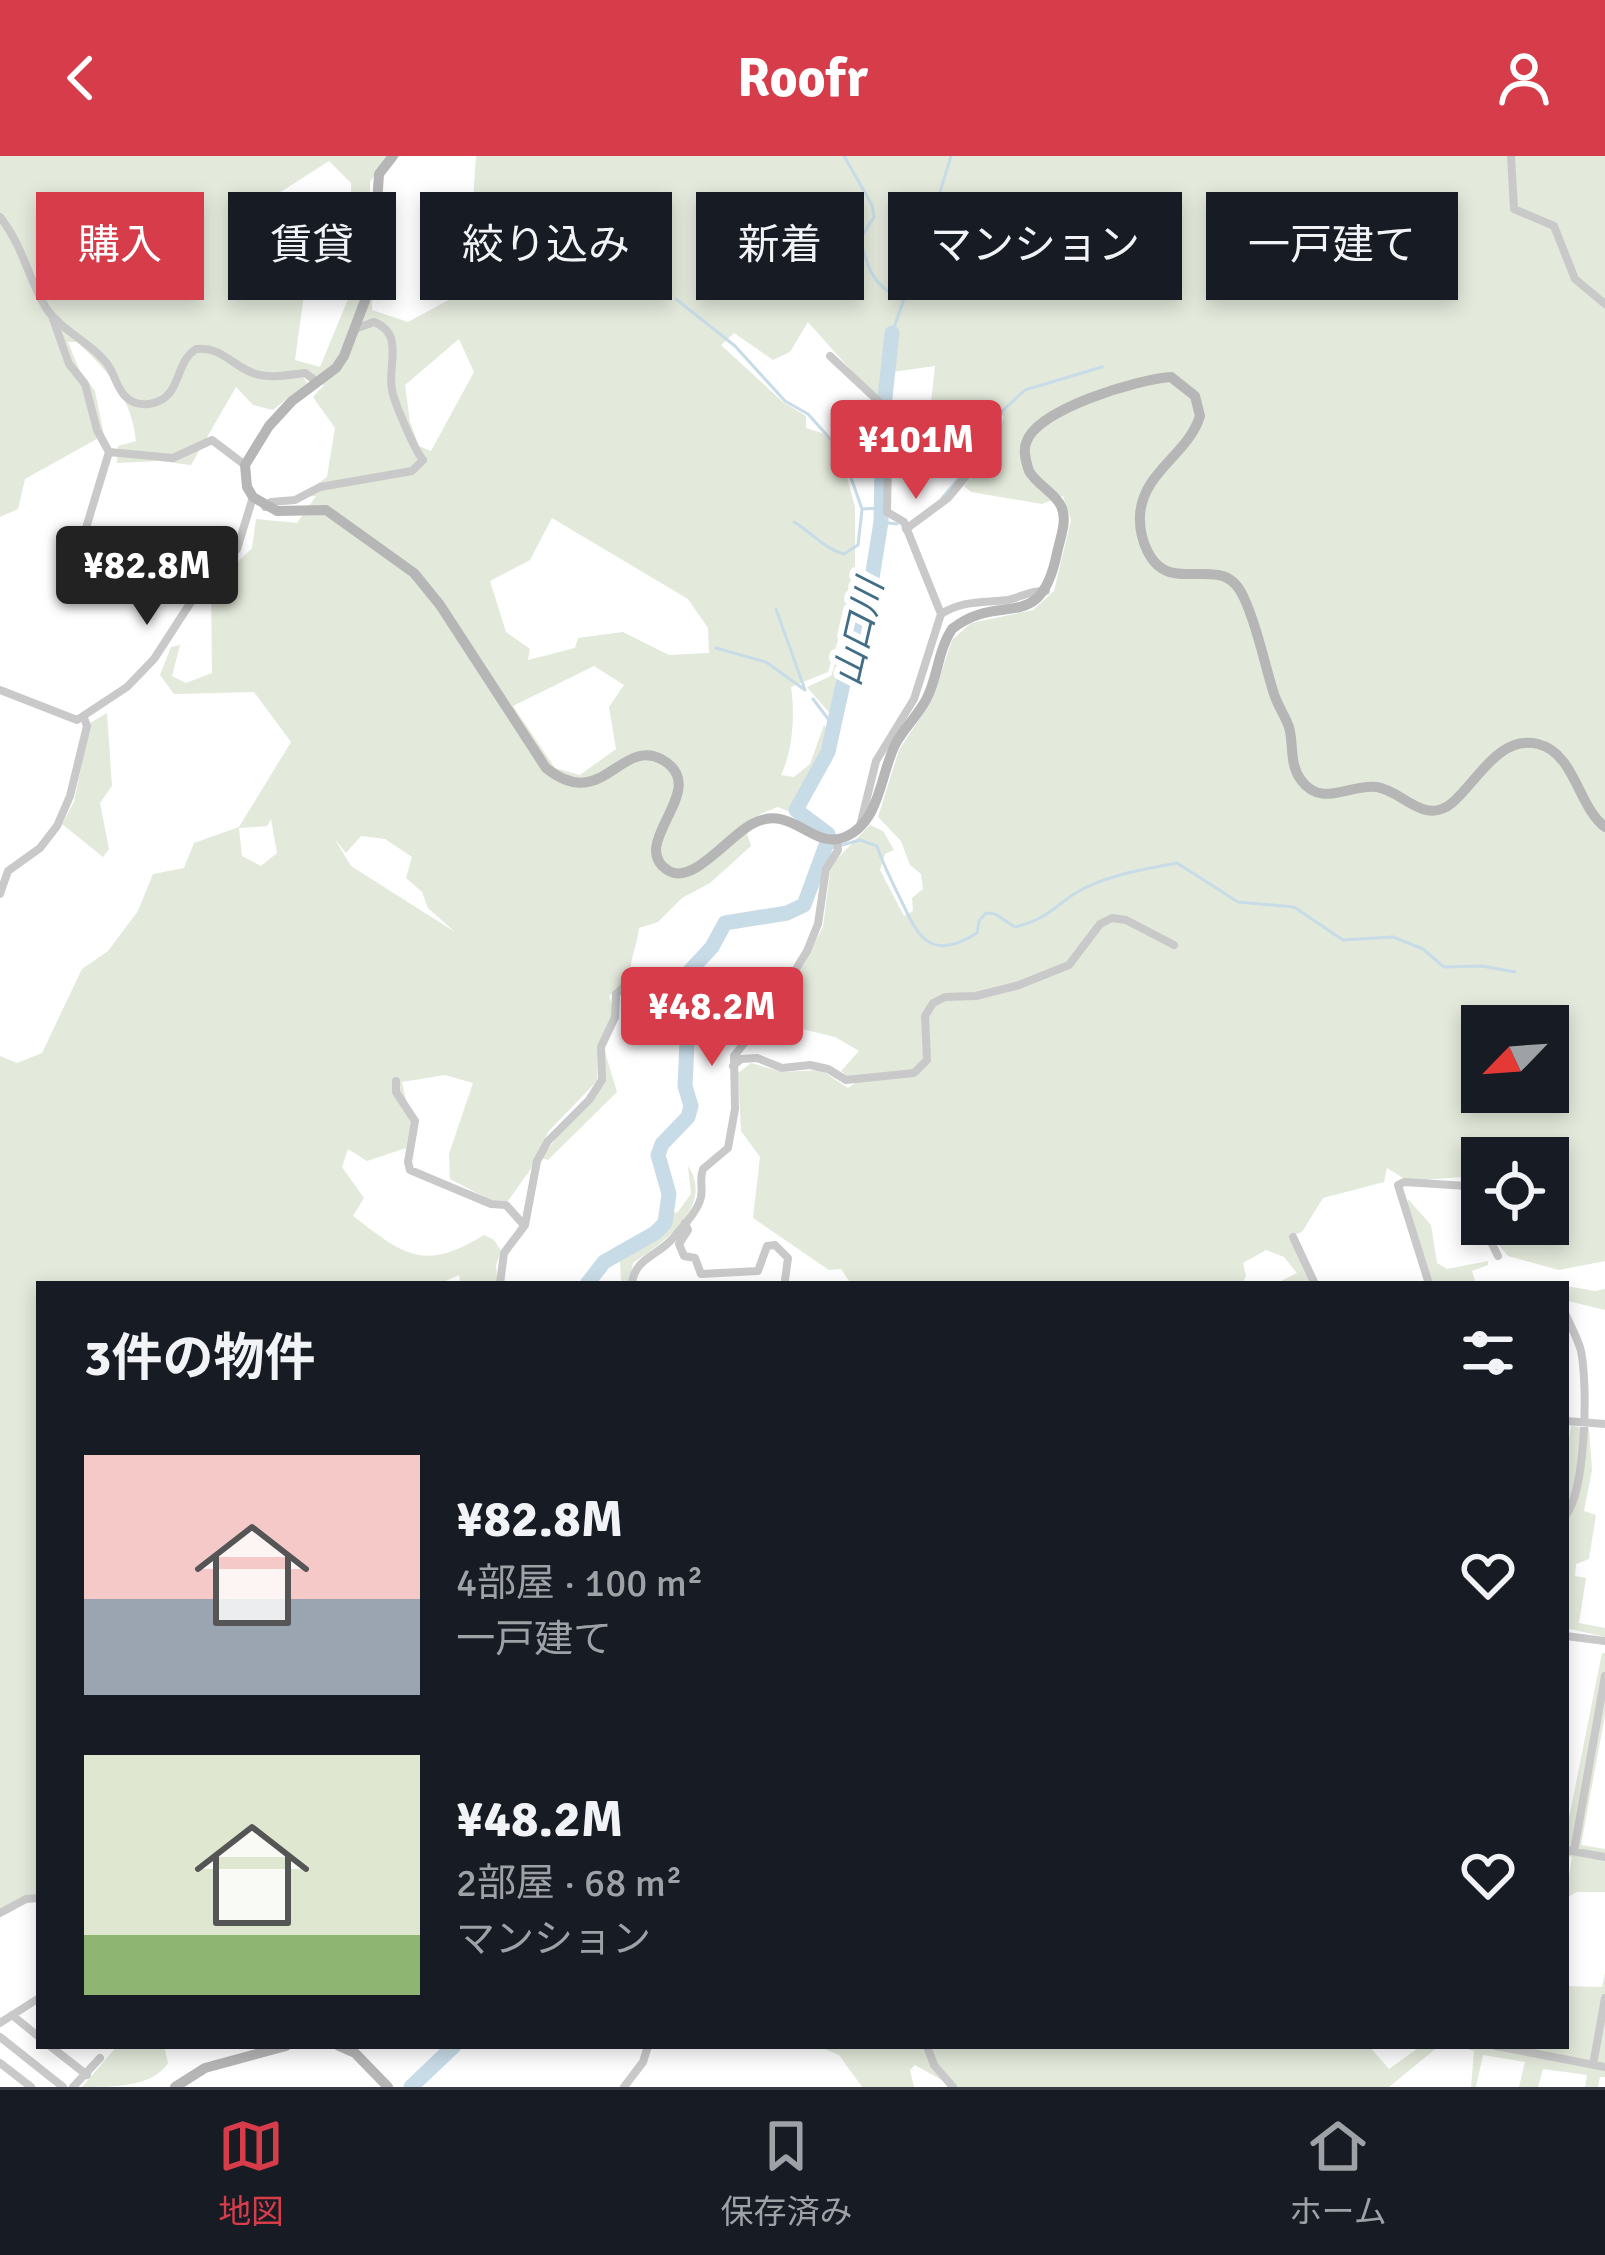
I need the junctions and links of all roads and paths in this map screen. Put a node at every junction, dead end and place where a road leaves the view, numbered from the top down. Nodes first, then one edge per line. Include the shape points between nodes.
1 (393, 156) edge
2 (1511, 156) edge
3 (0, 217) edge
4 (1605, 304) edge
5 (52, 315) junction
6 (355, 329) junction
7 (830, 356) dead end
8 (318, 383) junction
9 (991, 436) dead end
10 (109, 452) junction
11 (245, 464) junction
12 (253, 497) junction
13 (265, 506) junction
14 (906, 530) junction
15 (69, 584) dead end
16 (1047, 591) junction
17 (941, 614) junction
18 (0, 690) edge
19 (84, 718) junction
20 (1605, 827) edge
21 (860, 828) junction
22 (837, 844) junction
23 (4, 868) edge
24 (0, 894) edge
25 (1174, 945) dead end
26 (625, 986) dead end
27 (733, 1066) junction
28 (396, 1081) dead end
29 (1461, 1186) edge
30 (685, 1222) junction
31 (524, 1225) junction
32 (1293, 1237) dead end
33 (1492, 1245) edge
34 (1498, 1256) dead end
35 (785, 1280) dead end
36 (500, 1281) edge
37 (632, 1281) edge
38 (1314, 1281) edge
39 (1428, 1281) edge
40 (1569, 1322) edge
41 (1569, 1420) edge
42 (1583, 1420) junction
43 (1605, 1424) edge
44 (1569, 1507) edge
45 (1569, 1636) edge
46 (1605, 1641) edge
47 (1605, 1676) edge
48 (1570, 1851) edge
49 (1605, 1857) edge
50 (36, 1898) edge
51 (0, 1913) edge
52 (1605, 1998) edge
53 (36, 2001) edge
54 (12, 2015) junction
55 (0, 2023) edge
56 (36, 2035) edge
57 (0, 2037) edge
58 (54, 2049) edge
59 (275, 2049) edge
60 (345, 2049) edge
61 (647, 2049) edge
62 (928, 2049) edge
63 (1511, 2049) edge
64 (100, 2057) dead end
65 (0, 2062) edge
66 (1593, 2065) junction
67 (1605, 2067) edge
68 (87, 2075) junction
69 (32, 2087) edge
70 (63, 2087) edge
71 (74, 2087) edge
72 (176, 2087) edge
73 (388, 2087) edge
74 (624, 2087) edge
75 (953, 2087) edge

1 - 6 street via 375,190 376,259
2 - 4 street via 1514,209 1554,226 1576,279
3 - 5 street
5 - 8 street via 96,351 136,403 163,400 196,349 216,350 248,372 305,374
5 - 10 street
6 - 8 street via 344,356
6 - 13 street via 374,322 390,334 392,390 423,460 412,471
7 - 14 street via 890,410 886,512
8 - 11 street via 269,426
9 - 14 street via 948,498
10 - 11 street via 173,458 212,440
10 - 15 street
11 - 12 street
12 - 13 street
12 - 19 street via 237,549 202,585 154,659
13 - 22 street via 326,510 414,573 560,780 601,780 647,755 672,767 679,796 657,838 666,870 694,870 770,817
14 - 17 street
16 - 17 street
16 - 20 street via 1064,520 1029,471 1026,442 1068,408 1155,378 1179,379 1200,416 1144,492 1143,541 1167,571 1216,572 1241,591 1306,785 1333,795 1384,788 1418,808 1440,809 1498,756 1534,743 1556,754
16 - 21 street via 1026,606 952,629
17 - 21 street via 914,699 876,761
18 - 19 street
19 - 23 street via 57,826 40,848
21 - 22 street
22 - 27 street via 807,951
23 - 24 street
25 - 27 street via 1112,918 1069,965 1019,986 944,997 925,1016 927,1060 914,1073 846,1080 828,1069 782,1069 757,1058
26 - 31 street via 601,1047 598,1090 537,1161
27 - 30 street via 728,1148 703,1169 700,1200
28 - 31 street via 415,1121 410,1170 506,1205
29 - 39 street via 1399,1185
30 - 35 street via 680,1244 701,1274 758,1271 767,1246 775,1245 788,1258
30 - 37 street via 640,1263
31 - 36 street via 504,1253
32 - 38 street
33 - 34 street
40 - 42 street via 1580,1347
41 - 42 street
42 - 43 street
42 - 44 street via 1581,1474
45 - 46 street
47 - 48 street
48 - 49 street
50 - 51 street
52 - 66 street
53 - 54 street
54 - 55 street
54 - 56 street
57 - 70 street
58 - 68 street
59 - 72 street via 205,2068
60 - 73 street
61 - 74 street
62 - 75 street
63 - 66 street
64 - 68 street
65 - 69 street
66 - 67 street
68 - 71 street

